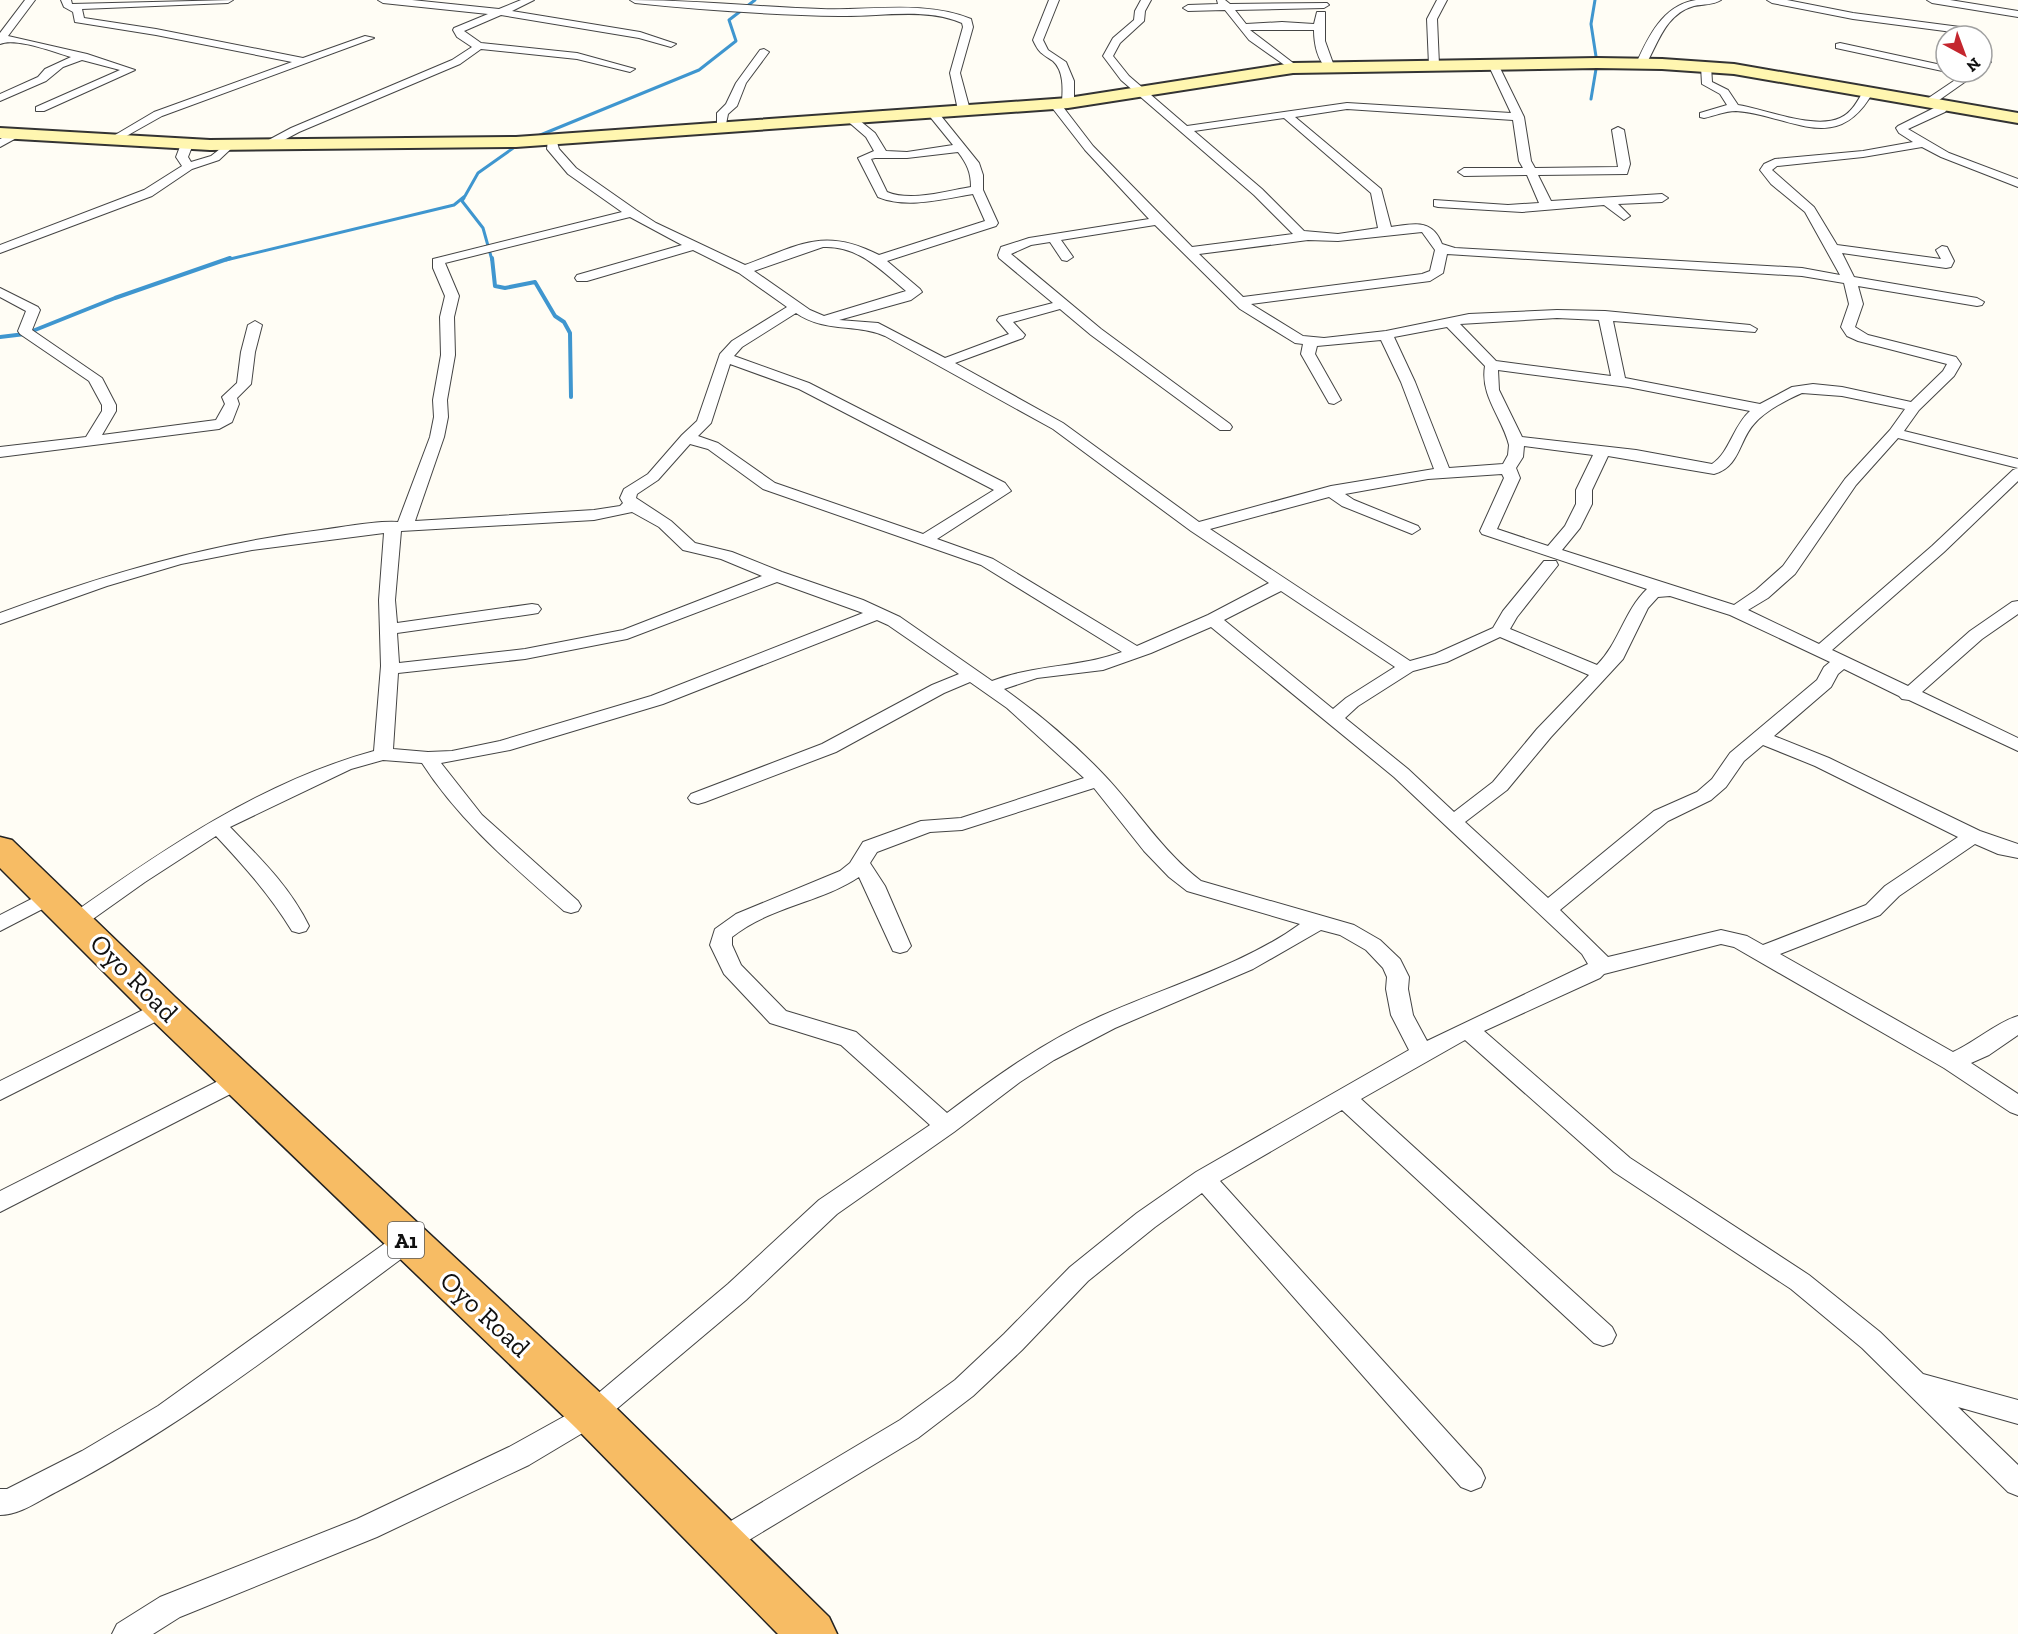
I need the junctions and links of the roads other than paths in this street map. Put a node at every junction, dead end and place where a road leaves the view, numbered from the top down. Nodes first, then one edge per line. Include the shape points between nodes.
1 (30, 0) edge
2 (228, 0) edge
3 (383, 0) edge
4 (529, 0) edge
5 (635, 0) edge
6 (1054, 0) edge
7 (1146, 0) edge
8 (1217, 0) edge
9 (1442, 0) edge
10 (1716, 0) edge
11 (1772, 0) edge
12 (1932, 0) edge
13 (1324, 2) edge
14 (1959, 2) edge
15 (70, 3) edge
16 (1229, 7) junction
17 (1188, 8) dead end
18 (500, 12) junction
19 (2018, 14) edge
20 (1959, 24) edge
21 (1242, 27) junction
22 (1317, 27) junction
23 (1934, 29) edge
24 (369, 38) dead end
25 (1, 40) edge
26 (671, 44) dead end
27 (1840, 45) dead end
28 (478, 46) junction
29 (764, 52) dead end
30 (83, 56) junction
31 (303, 61) junction
32 (1493, 64) junction
33 (1641, 64) junction
34 (1434, 65) junction
35 (1329, 66) junction
36 (1706, 66) junction
37 (1934, 66) edge
38 (1293, 68) junction
39 (630, 69) dead end
40 (1960, 84) edge
41 (1868, 92) junction
42 (1142, 93) junction
43 (0, 98) edge
44 (1062, 104) junction
45 (1936, 105) junction
46 (1733, 108) junction
47 (40, 109) dead end
48 (964, 110) junction
49 (933, 113) junction
50 (1285, 114) junction
51 (1704, 115) dead end
52 (1518, 117) junction
53 (850, 118) junction
54 (2018, 118) edge
55 (721, 127) junction
56 (1186, 129) junction
57 (1618, 130) dead end
58 (8, 134) edge
59 (114, 140) junction
60 (552, 141) junction
61 (1924, 143) junction
62 (0, 144) edge
63 (187, 144) junction
64 (229, 145) junction
65 (267, 145) junction
66 (960, 148) junction
67 (881, 153) junction
68 (188, 167) junction
69 (1464, 172) dead end
70 (1532, 173) junction
71 (2018, 183) edge
72 (977, 190) junction
73 (1662, 198) dead end
74 (1605, 200) junction
75 (1438, 203) dead end
76 (1545, 205) junction
77 (633, 213) junction
78 (1624, 216) dead end
79 (1157, 221) junction
80 (1385, 231) junction
81 (1307, 237) junction
82 (1053, 238) junction
83 (694, 246) junction
84 (1832, 248) junction
85 (0, 249) edge
86 (1442, 250) junction
87 (1942, 250) dead end
88 (1189, 251) junction
89 (1067, 257) dead end
90 (877, 260) junction
91 (744, 270) junction
92 (582, 278) dead end
93 (1849, 279) junction
94 (0, 292) edge
95 (1240, 301) junction
96 (1977, 302) dead end
97 (1063, 304) junction
98 (796, 307) junction
99 (1605, 315) junction
100 (821, 321) junction
101 (1450, 322) junction
102 (255, 325) dead end
103 (1750, 329) dead end
104 (1386, 335) junction
105 (1311, 341) junction
106 (725, 357) junction
107 (945, 362) junction
108 (1492, 365) junction
109 (1619, 382) junction
110 (1334, 400) dead end
111 (1914, 407) junction
112 (1762, 409) junction
113 (1225, 428) dead end
114 (1895, 433) junction
115 (687, 438) junction
116 (1516, 441) junction
117 (90, 442) junction
118 (0, 452) edge
119 (1602, 452) junction
120 (2018, 464) edge
121 (1508, 468) junction
122 (2018, 473) edge
123 (1444, 474) junction
124 (1331, 491) junction
125 (631, 504) junction
126 (399, 526) junction
127 (1197, 528) junction
128 (1412, 529) dead end
129 (926, 539) junction
130 (1551, 558) junction
131 (776, 576) junction
132 (1281, 584) junction
133 (1670, 591) junction
134 (2018, 606) edge
135 (532, 609) dead end
136 (1736, 611) junction
137 (876, 614) junction
138 (0, 619) edge
139 (1214, 621) junction
140 (388, 629) junction
141 (1500, 631) junction
142 (1822, 650) junction
143 (1134, 652) junction
144 (1843, 661) junction
145 (1407, 667) junction
146 (390, 669) junction
147 (1600, 673) junction
148 (971, 675) junction
149 (990, 688) junction
150 (1908, 695) junction
151 (1334, 718) junction
152 (1761, 737) junction
153 (2018, 745) edge
154 (383, 754) junction
155 (428, 758) junction
156 (1098, 780) junction
157 (698, 798) dead end
158 (1453, 822) junction
159 (218, 825) junction
160 (1973, 836) junction
161 (0, 848) edge
162 (2018, 851) edge
163 (860, 863) junction
164 (572, 906) dead end
165 (63, 909) junction
166 (1547, 910) junction
167 (1318, 921) junction
168 (0, 924) edge
169 (299, 926) dead end
170 (900, 946) dead end
171 (1762, 953) junction
172 (1598, 968) junction
173 (163, 1008) junction
174 (2018, 1024) edge
175 (1467, 1029) junction
176 (1422, 1053) junction
177 (1952, 1062) junction
178 (240, 1079) junction
179 (0, 1091) edge
180 (1343, 1097) junction
181 (2018, 1106) edge
182 (946, 1126) junction
183 (1204, 1179) junction
184 (0, 1202) edge
185 (407, 1241) junction
186 (1603, 1335) dead end
187 (1917, 1383) junction
188 (2018, 1412) edge
189 (591, 1414) junction
190 (1471, 1479) dead end
191 (2018, 1483) edge
192 (0, 1502) edge
193 (719, 1543) junction
194 (132, 1632) edge
195 (812, 1634) edge

1 - 25 street
2 - 15 street
3 - 18 street
4 - 18 street
5 - 48 street via 840,14 940,14 965,19 968,27 955,73
6 - 44 street via 1038,40 1044,52 1061,62 1069,81
7 - 42 street via 1139,21 1122,34 1108,56
8 - 16 street
9 - 34 street via 1432,19
10 - 33 street via 1689,4 1666,20 1654,34
11 - 23 street
12 - 14 street
13 - 16 street
13 - 22 street
14 - 19 street
14 - 20 street via 1953,10
15 - 31 street via 78,10 79,20
16 - 17 street
16 - 21 street
18 - 26 street via 640,35
18 - 28 street via 458,30
21 - 22 street
21 - 38 street
22 - 35 street
24 - 31 street
25 - 30 street
27 - 37 street
28 - 39 street via 578,56
28 - 65 street via 456,62 305,125
29 - 55 street via 723,113
30 - 43 street
30 - 47 street via 130,70
31 - 59 street via 158,114
32 - 33 main road
32 - 34 main road
32 - 52 street
33 - 36 main road
34 - 35 main road
35 - 38 main road
36 - 41 main road
36 - 46 street via 1707,84 1725,91
38 - 42 main road
40 - 45 street
41 - 45 main road
41 - 46 street via 1848,118 1826,124
42 - 44 main road
42 - 56 street
44 - 48 main road
44 - 79 street via 1089,148
45 - 54 main road
45 - 61 street via 1941,110 1902,128
46 - 51 street
48 - 49 main road
49 - 53 main road
49 - 66 street
50 - 52 street via 1347,106
50 - 56 street
50 - 80 street via 1377,192
52 - 70 street via 1525,161
53 - 55 main road
53 - 67 street via 871,135
55 - 60 main road
56 - 81 street via 1258,192 1293,230
57 - 70 street via 1623,171
58 - 59 main road
58 - 62 street
59 - 63 main road
60 - 65 main road
60 - 77 street via 561,160 572,171
61 - 71 street
61 - 84 street via 1768,166 1769,176 1810,210
63 - 64 main road
63 - 68 street via 182,157
64 - 65 main road
64 - 68 street via 215,158
66 - 67 street
66 - 72 street via 973,163
67 - 72 street via 864,158 886,197 906,199
68 - 85 street via 148,193
69 - 70 street
70 - 76 street
72 - 90 street via 992,223 989,226
73 - 74 street
74 - 76 street
74 - 78 street
75 - 76 street
77 - 83 street
77 - 126 street via 438,262 452,296 447,317 448,355 441,417 437,437
79 - 82 street
79 - 88 street
80 - 81 street
80 - 86 street via 1425,229
81 - 88 street
82 - 89 street
82 - 97 street via 1015,245 1004,255
83 - 91 street
83 - 92 street
84 - 87 street via 1946,264
84 - 93 street
86 - 93 street via 1802,272
86 - 95 street via 1436,273 1425,278
88 - 95 street
90 - 91 street via 850,247 829,243
90 - 100 street via 915,292
91 - 98 street
93 - 96 street
93 - 111 street via 1857,299 1848,327 1852,333 1937,355 1954,364
94 - 117 street via 33,310 27,333 95,378 109,411
95 - 105 street via 1300,340
97 - 107 street via 1004,320 1018,335
97 - 113 street
98 - 100 street
98 - 106 street via 737,344
99 - 101 street via 1468,318
99 - 103 street
99 - 109 street
100 - 107 street via 841,326 873,326
101 - 104 street
101 - 108 street
102 - 117 street via 244,384 229,397 232,404 223,423
104 - 105 street
104 - 123 street
105 - 110 street via 1308,354
106 - 115 street via 704,423
106 - 129 street via 804,386 1003,491
107 - 127 street via 1058,426
108 - 109 street
108 - 116 street via 1489,374 1493,394
109 - 112 street
111 - 112 street via 1801,389
111 - 114 street
112 - 119 street via 1751,416 1727,460 1714,470
114 - 120 street
114 - 136 street via 1850,482 1789,570
115 - 125 street via 653,477 630,492
115 - 129 street via 713,446 769,486
116 - 119 street
116 - 121 street via 1516,454
117 - 118 street
119 - 130 street via 1584,490 1584,504
121 - 123 street
121 - 130 street via 1512,478 1488,531
122 - 142 street
123 - 124 street
124 - 127 street
124 - 128 street via 1348,503
125 - 126 street via 625,510 594,515
125 - 131 street via 665,524 689,547 726,555
126 - 138 street via 298,537 203,554 131,573
126 - 140 street via 387,600
127 - 132 street
129 - 143 street via 987,562
130 - 133 street
130 - 141 street
131 - 137 street
131 - 146 street via 627,634 525,654
132 - 139 street
132 - 145 street
133 - 136 street
133 - 147 street via 1653,593 1640,606 1617,655
134 - 150 street via 1976,635
135 - 140 street
136 - 142 street
137 - 148 street via 894,621
137 - 155 street via 657,700 503,746
139 - 143 street
139 - 151 street
140 - 146 street
141 - 145 street via 1441,658
141 - 147 street
142 - 144 street
143 - 149 street via 1094,667 1050,670
144 - 150 street
144 - 152 street via 1830,671 1825,683
145 - 151 street
146 - 154 street
147 - 158 street via 1500,786
148 - 149 street
148 - 157 street via 829,748
149 - 156 street
150 - 153 street
151 - 158 street
152 - 160 street via 1822,762
152 - 166 street via 1737,757 1719,783 1704,796 1661,816
154 - 155 street
154 - 159 street via 301,783
155 - 164 street via 441,780 478,822
156 - 163 street via 962,824 928,826 870,847
156 - 167 street via 1151,846 1194,886
158 - 166 street
159 - 165 street
159 - 169 street via 270,884
160 - 162 street
160 - 171 street via 1892,891 1873,910
161 - 165 highway, Oyo Road / A1
163 - 170 street via 875,886
163 - 182 street via 856,870 841,878 734,924 722,934 721,945 732,969 778,1017 848,1038
165 - 168 street
165 - 173 highway, Oyo Road / A1
166 - 172 street via 1600,961
167 - 176 street via 1347,930 1373,945 1392,964 1398,977 1402,1015
167 - 182 street via 1224,975 1107,1022 1046,1054
171 - 172 street via 1740,941 1722,938
171 - 177 street
172 - 175 street
173 - 178 highway, Oyo Road / A1
173 - 179 street
174 - 177 street via 1981,1049
175 - 176 street
175 - 187 street via 1622,1165 1800,1282
176 - 180 street
177 - 181 street
178 - 184 street
178 - 185 highway, Oyo Road / A1
180 - 183 street
180 - 186 street
182 - 189 street via 828,1207 737,1292
183 - 190 street
183 - 193 street via 1079,1274 964,1388 909,1429
185 - 189 highway, Oyo Road / A1
185 - 192 street via 167,1414 93,1460 9,1502
187 - 188 street
187 - 191 street
189 - 193 highway, Oyo Road / A1
189 - 194 street via 519,1456 367,1528 170,1607
193 - 195 highway, Oyo Road / A1

